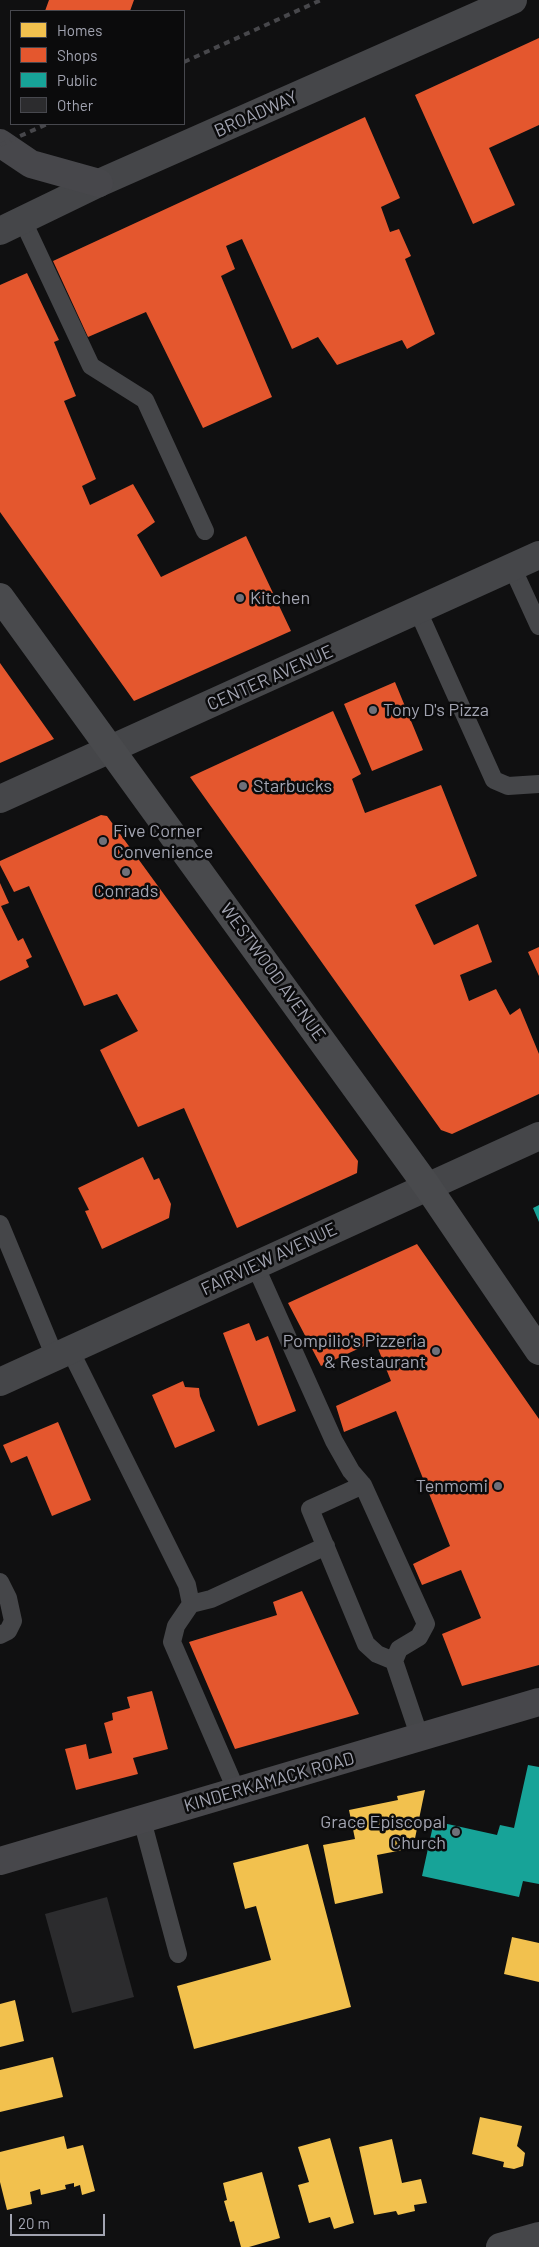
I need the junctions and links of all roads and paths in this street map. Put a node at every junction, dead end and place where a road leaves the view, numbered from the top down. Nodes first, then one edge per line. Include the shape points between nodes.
1 (513, 0) edge
2 (0, 144) edge
3 (99, 183) junction
4 (12, 226) edge
5 (205, 531) dead end
6 (539, 555) edge
7 (512, 567) junction
8 (0, 597) edge
9 (418, 610) junction
10 (539, 626) edge
11 (112, 750) junction
12 (539, 784) edge
13 (0, 799) edge
14 (539, 1136) edge
15 (427, 1186) junction
16 (0, 1224) edge
17 (255, 1265) junction
18 (539, 1351) edge
19 (62, 1353) junction
20 (0, 1382) edge
21 (363, 1485) junction
22 (326, 1546) junction
23 (0, 1582) edge
24 (191, 1604) junction
25 (0, 1635) edge
26 (394, 1661) junction
27 (539, 1702) edge
28 (420, 1738) junction
29 (237, 1792) junction
30 (142, 1820) junction
31 (0, 1861) edge
32 (178, 1954) dead end
33 (539, 2236) edge
34 (500, 2247) edge

1 - 3 street, BROADWAY
2 - 3 main road via 31,164
3 - 4 street, BROADWAY
4 - 5 lane via 91,366 145,400
6 - 7 street, CENTER AVENUE
7 - 9 street, CENTER AVENUE
7 - 10 lane
8 - 11 main road, WESTWOOD AVENUE
9 - 11 street, CENTER AVENUE
9 - 12 lane via 494,780 508,786
11 - 13 street, CENTER AVENUE
11 - 15 main road, WESTWOOD AVENUE
14 - 15 street, FAIRVIEW AVENUE
15 - 17 street, FAIRVIEW AVENUE
15 - 18 main road, WESTWOOD AVENUE
16 - 19 lane
17 - 19 street, FAIRVIEW AVENUE
17 - 21 lane via 334,1440
19 - 20 street, FAIRVIEW AVENUE
19 - 24 lane via 187,1585
21 - 22 lane via 310,1508
21 - 26 lane via 426,1624 419,1637 399,1649
22 - 24 lane via 211,1599
22 - 26 lane via 366,1644 377,1654
23 - 25 lane via 8,1598 13,1621 8,1631
24 - 29 lane via 176,1626 172,1642
26 - 28 lane
27 - 28 main road, KINDERKAMACK ROAD
28 - 29 main road, KINDERKAMACK ROAD
29 - 30 main road, KINDERKAMACK ROAD
30 - 31 main road, KINDERKAMACK ROAD
30 - 32 lane
33 - 34 street

